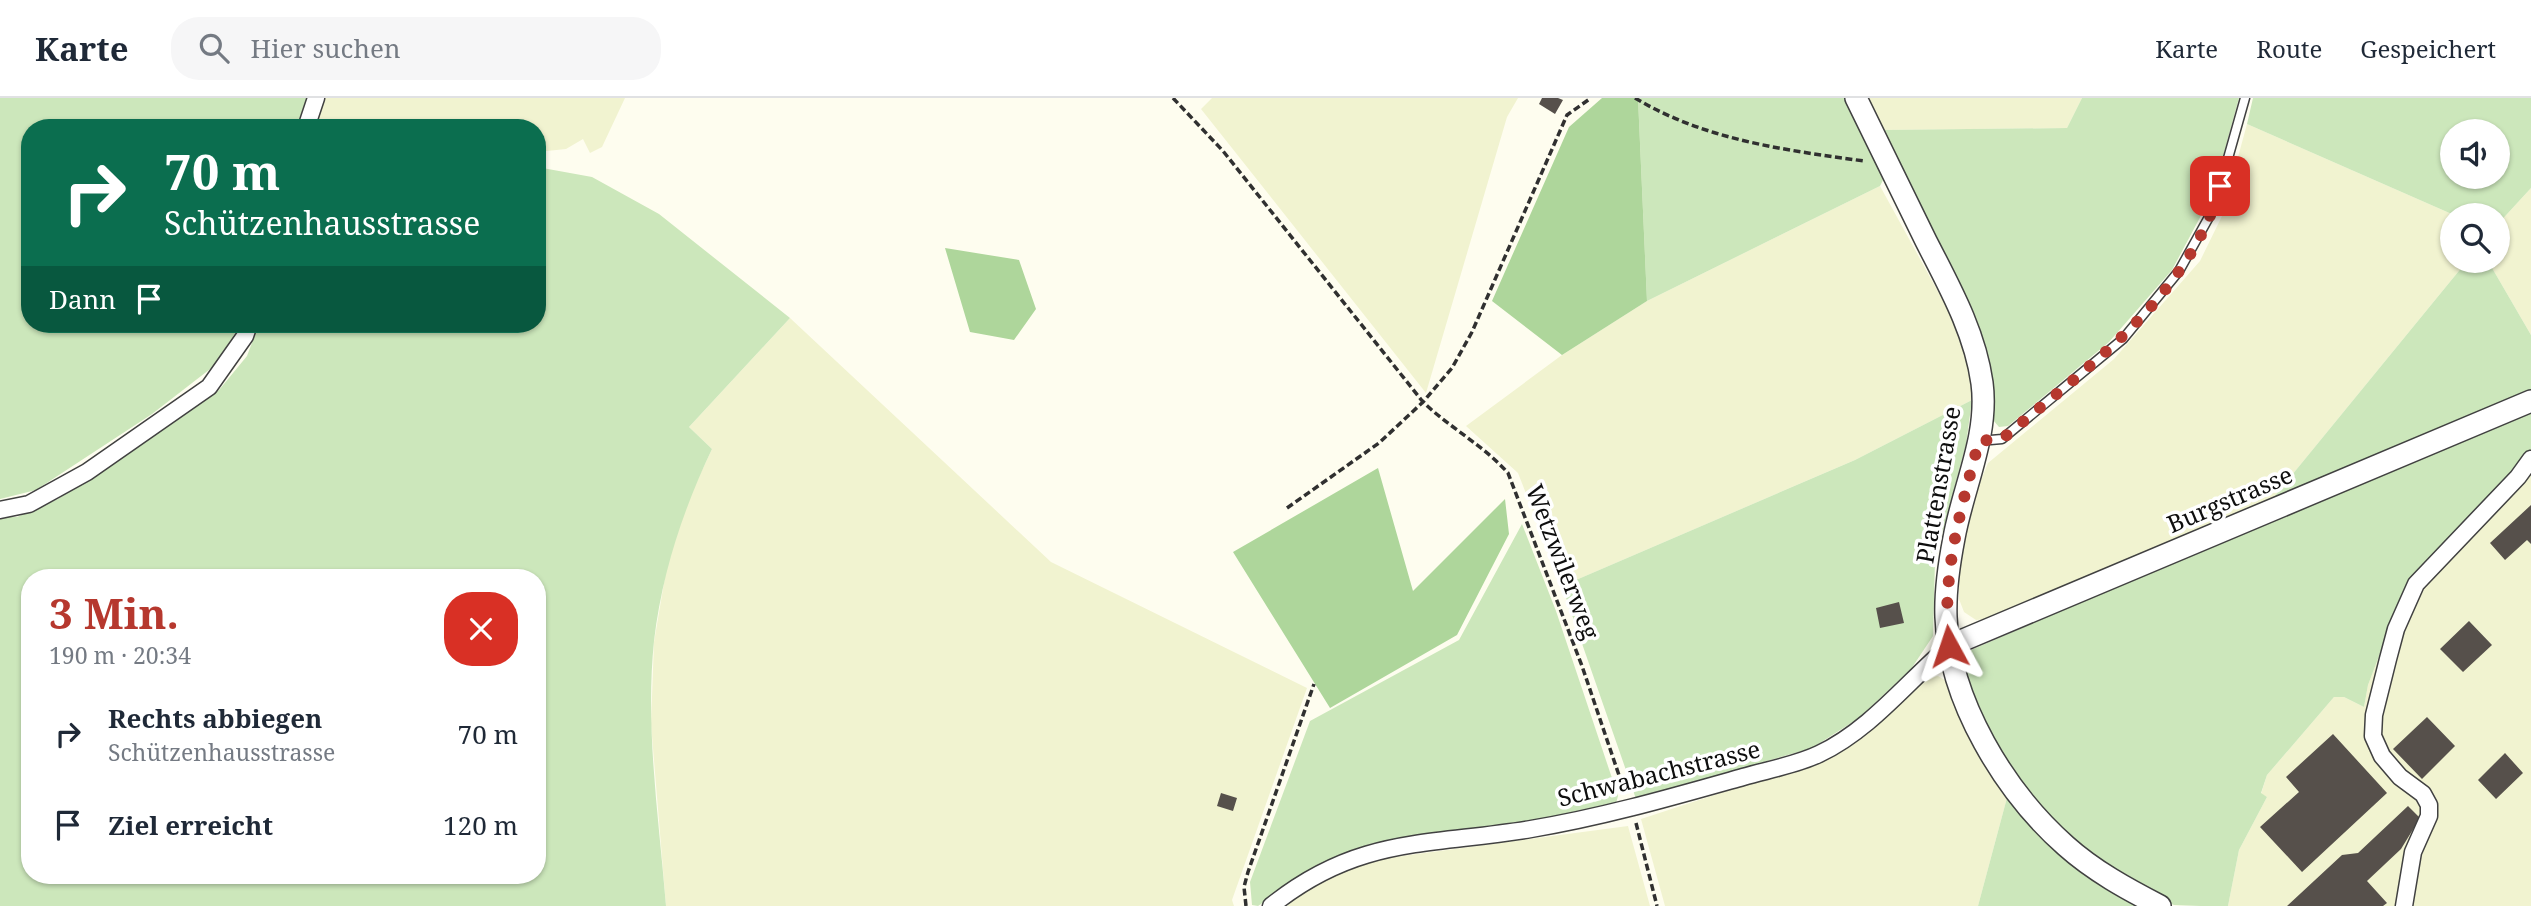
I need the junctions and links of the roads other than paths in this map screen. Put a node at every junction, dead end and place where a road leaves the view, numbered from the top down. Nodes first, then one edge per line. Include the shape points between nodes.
1 (316, 98) edge
2 (1856, 98) edge
3 (2245, 98) edge
4 (309, 119) edge
5 (246, 333) edge
6 (2531, 401) edge
7 (1979, 441) junction
8 (2531, 459) edge
9 (0, 510) edge
10 (1949, 646) junction
11 (1271, 906) edge
12 (2160, 906) edge
13 (2404, 906) edge

1 - 4 street
2 - 7 street, Plattenstrasse via 1974,343 1982,385
3 - 7 lane via 2214,208 2179,271 2123,338 2002,439
5 - 9 street via 209,387 86,472 29,504
6 - 10 street, Burgstrasse
7 - 10 street, Plattenstrasse via 1954,537 1947,592
8 - 13 street via 2416,584 2396,629 2373,736 2382,756 2429,804 2429,816 2413,852
10 - 11 street, Schwabachstrasse via 1860,728 1818,755 1630,810 1363,854 1295,886
10 - 12 street, Plattenstrasse via 1964,698 1986,742 2032,810 2066,846 2104,875

